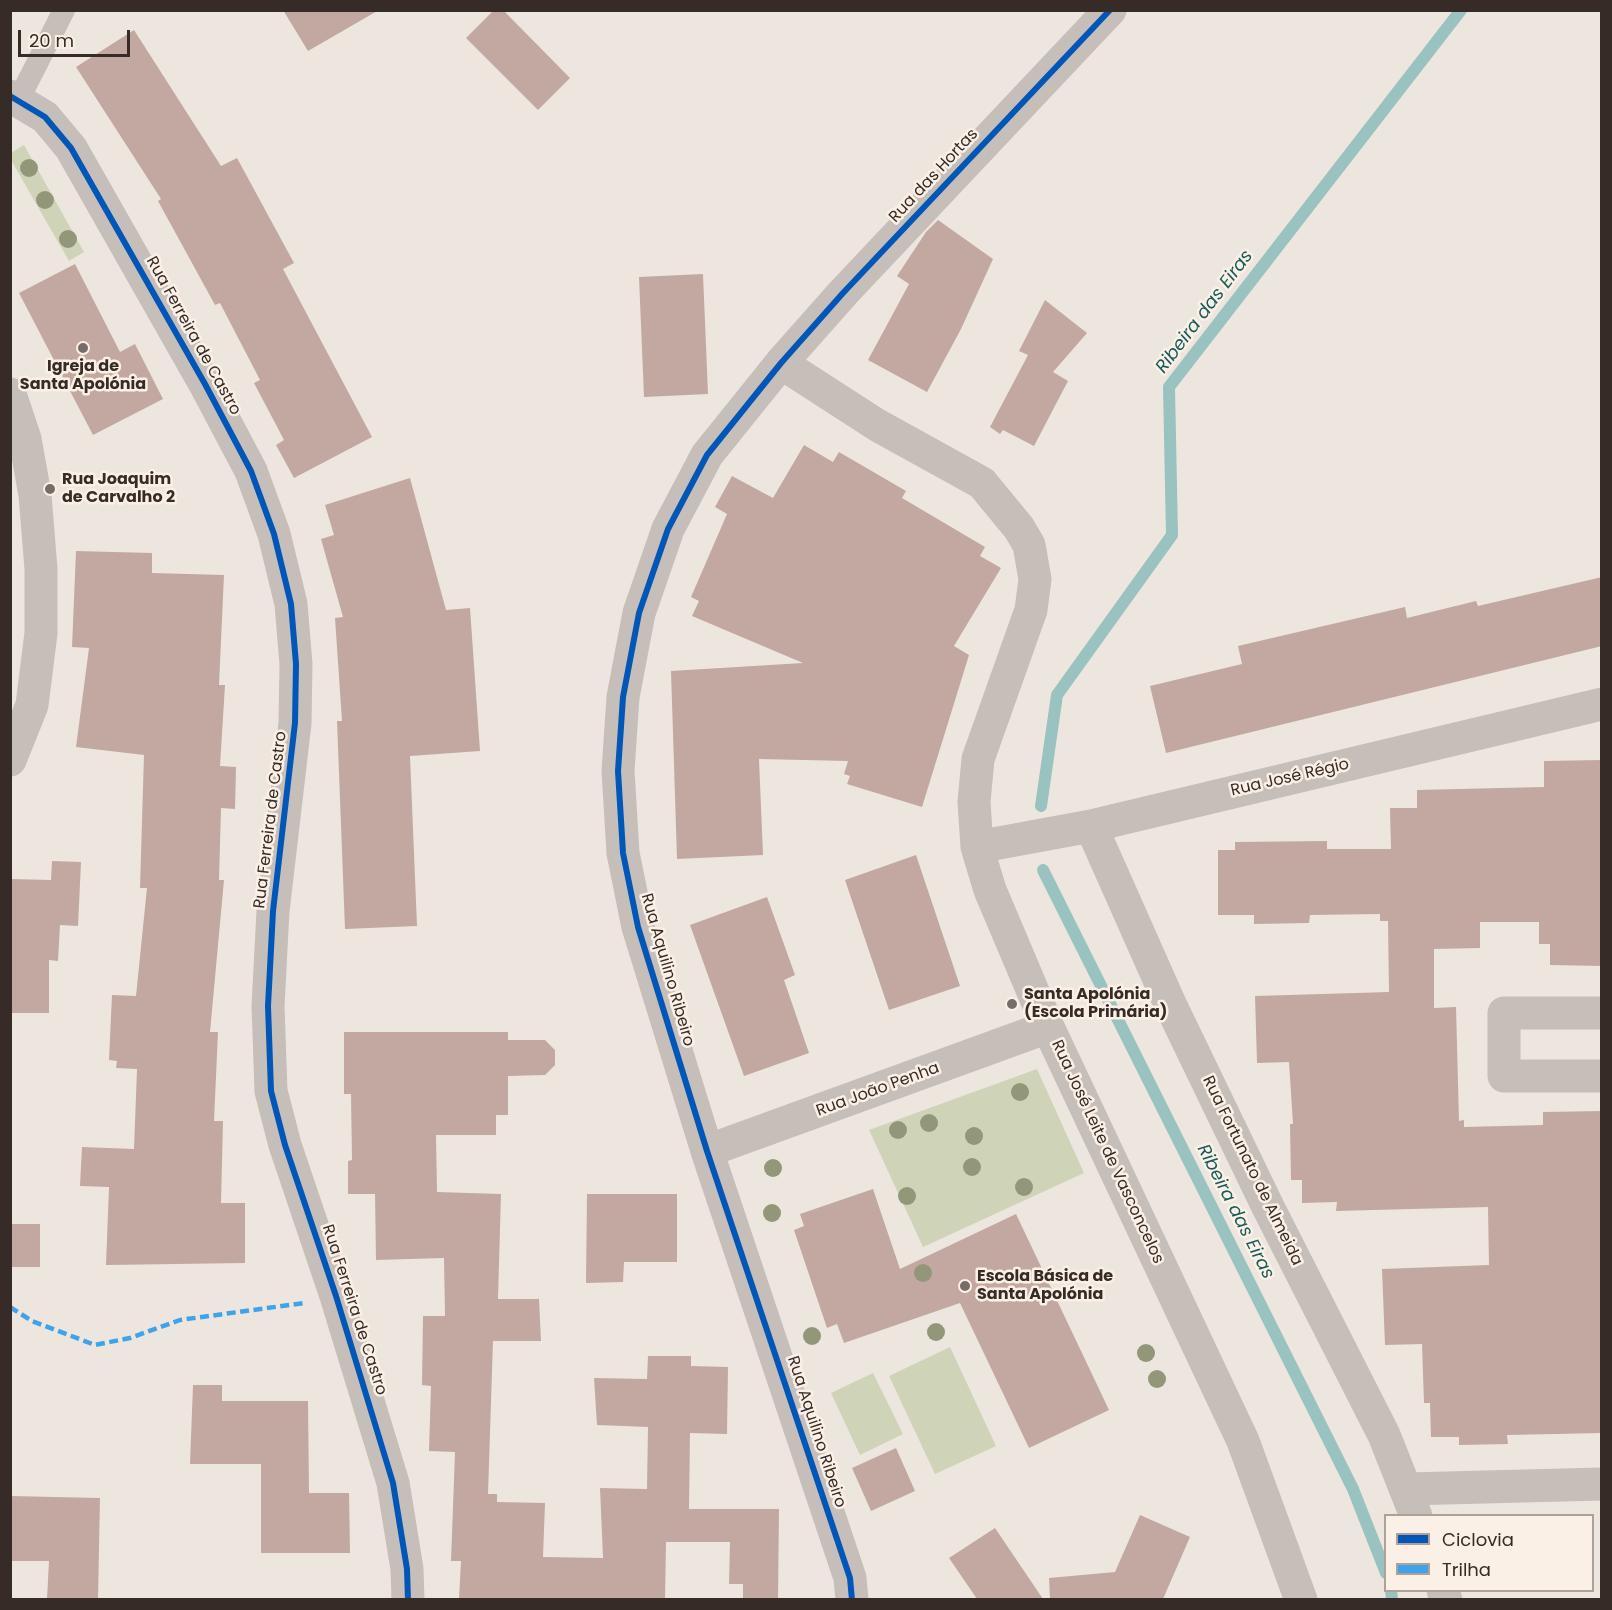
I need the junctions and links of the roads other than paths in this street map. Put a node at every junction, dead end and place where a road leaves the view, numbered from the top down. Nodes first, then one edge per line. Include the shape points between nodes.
1 (64, 10) edge
2 (1110, 10) edge
3 (15, 97) edge
4 (781, 363) junction
5 (10, 394) edge
6 (1602, 704) edge
7 (10, 760) edge
8 (1091, 826) junction
9 (978, 847) junction
10 (1602, 1013) edge
11 (1048, 1027) junction
12 (1602, 1076) edge
13 (707, 1151) junction
14 (1602, 1484) edge
15 (1411, 1502) edge
16 (408, 1599) edge
17 (852, 1599) edge
18 (1301, 1599) edge

1 - 3 lane
2 - 4 street, Rua das Hortas
3 - 16 street, Rua Ferreira de Castro via 45,117 71,148 251,471 274,534 291,604 296,723 273,911 268,994 271,1091 393,1483
4 - 9 street, Rua José Leite de Vasconcelos via 878,425 982,483 1029,545 1035,579 1031,610 978,759 974,802
4 - 13 street, Rua Aquilino Ribeiro via 708,455 668,529 639,613 623,697 618,771 623,853 638,927
5 - 7 street via 25,439 35,495 41,622 32,705
6 - 8 street, Rua José Régio
8 - 9 street, Rua José Régio
8 - 15 street, Rua Fortunato de Almeida via 1170,1004 1384,1435
9 - 11 street, Rua José Leite de Vasconcelos via 990,890
10 - 12 street via 1504,1013 1504,1076
11 - 13 street, Rua João Penha
11 - 18 street, Rua José Leite de Vasconcelos via 1243,1440
13 - 17 street, Rua Aquilino Ribeiro via 850,1578
14 - 15 street

